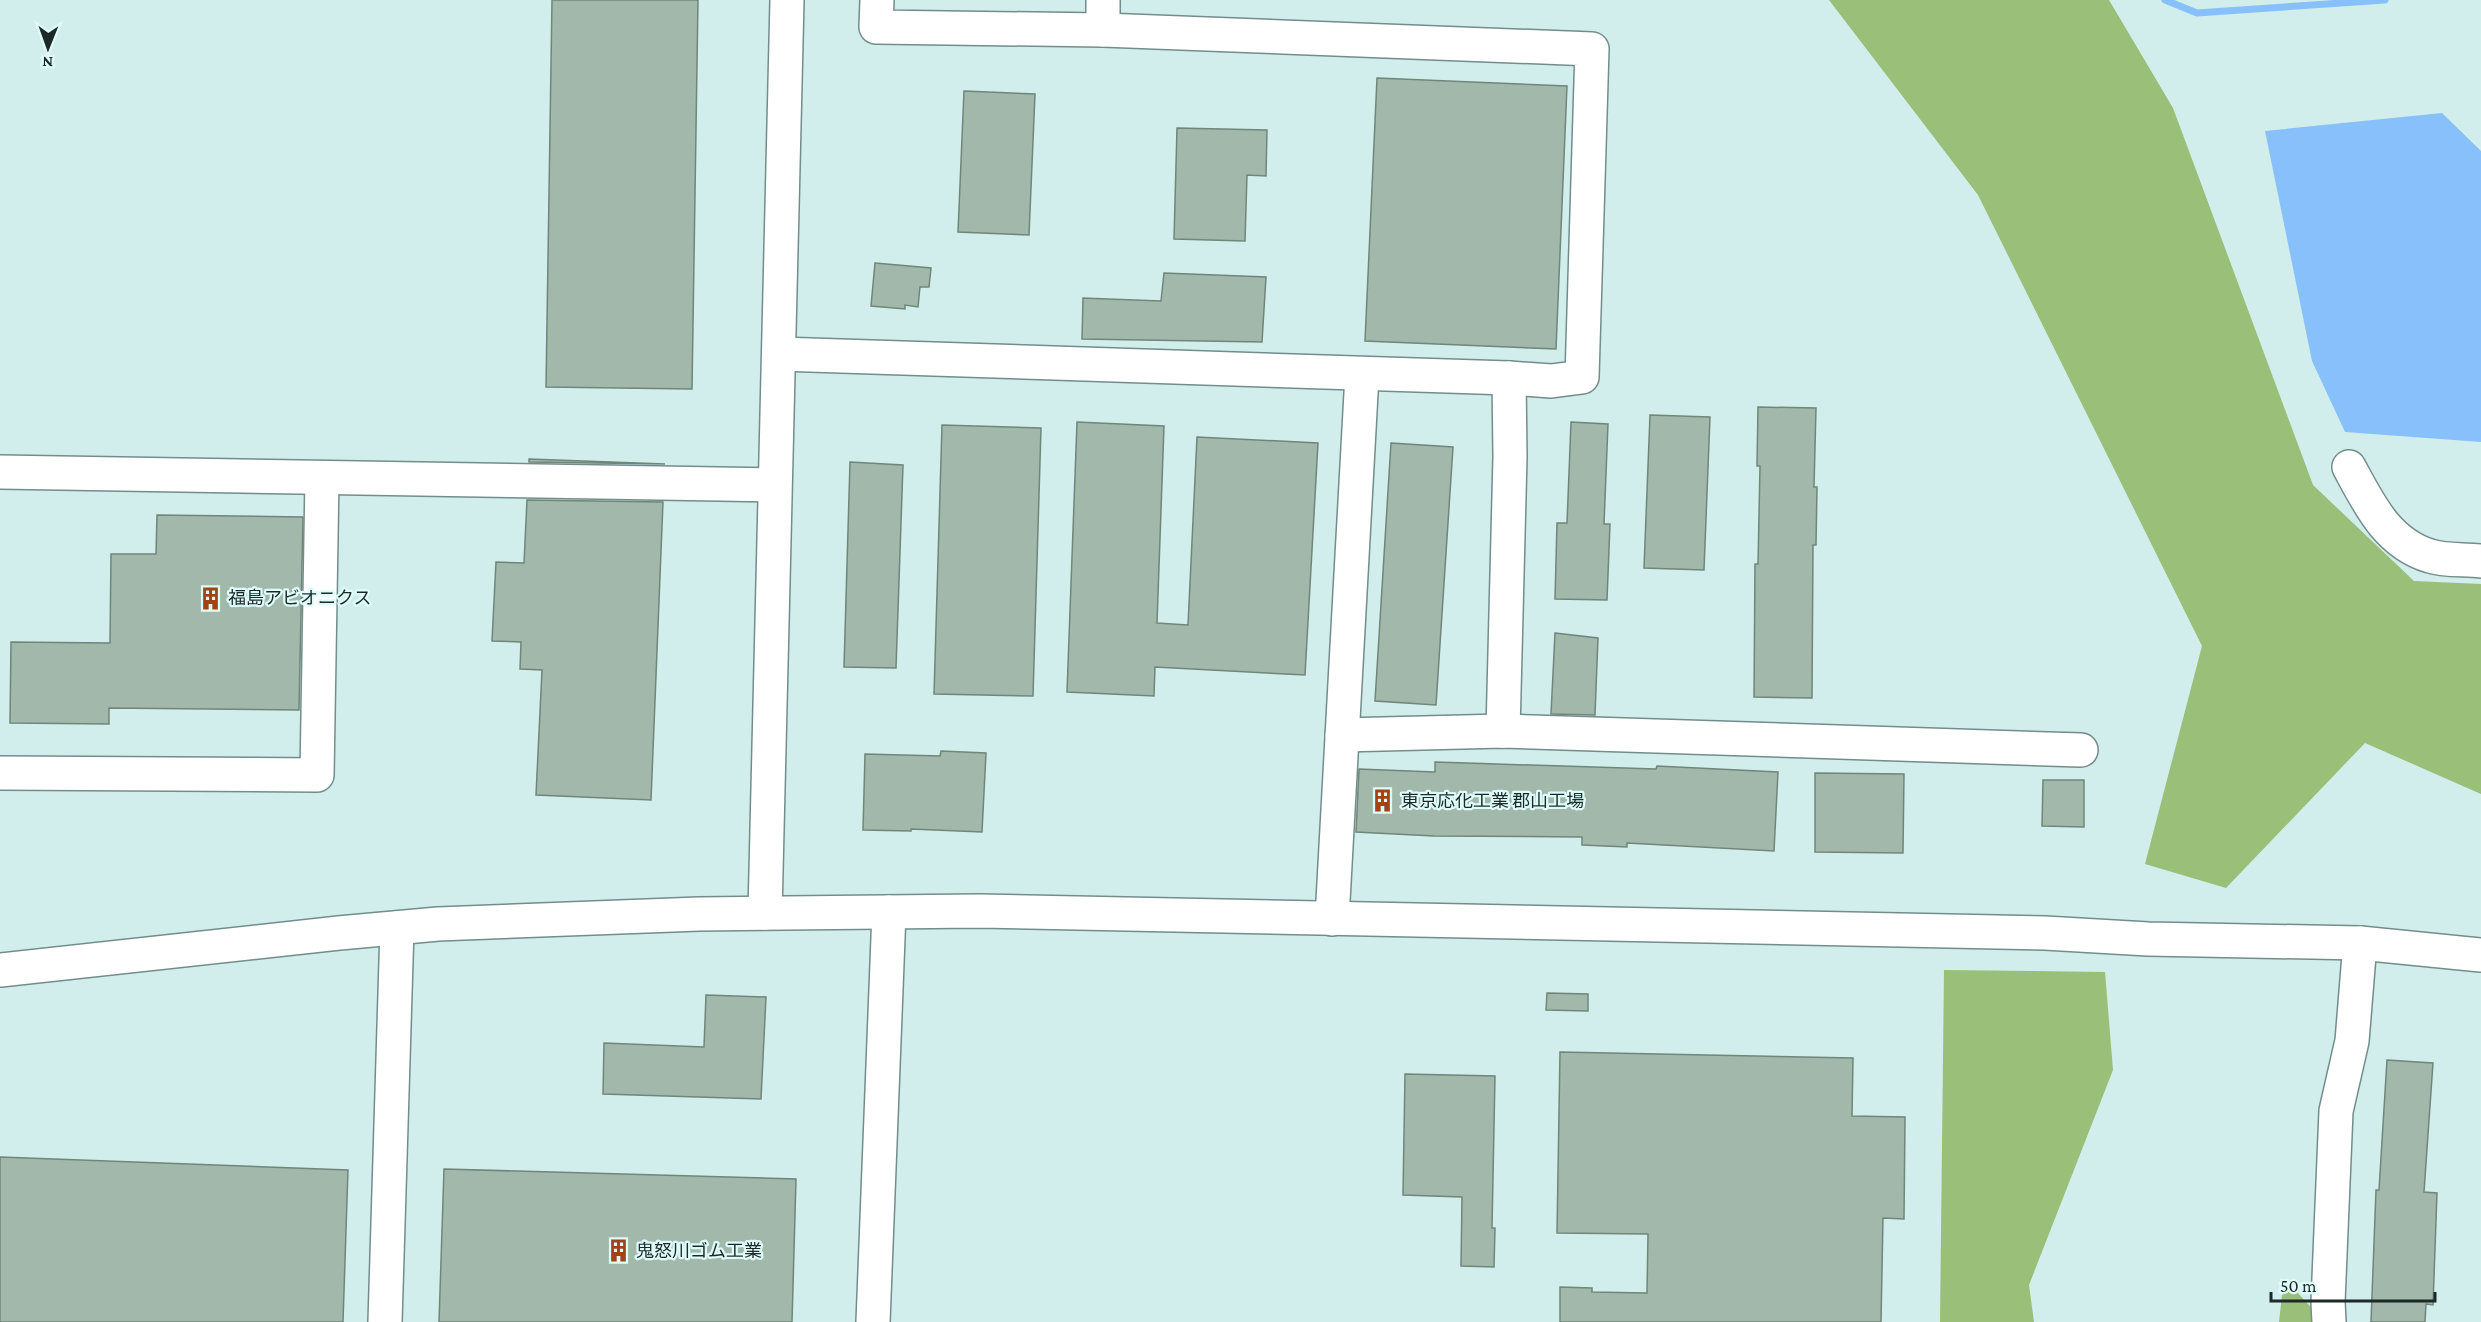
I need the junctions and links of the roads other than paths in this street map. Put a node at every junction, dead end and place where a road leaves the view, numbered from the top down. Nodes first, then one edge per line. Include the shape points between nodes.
1 (787, 0) edge
2 (877, 0) edge
3 (1103, 15) edge
4 (778, 354) junction
5 (1362, 375) junction
6 (1509, 378) junction
7 (2349, 467) dead end
8 (0, 472) edge
9 (322, 478) junction
10 (774, 484) junction
11 (2481, 561) edge
12 (1503, 731) junction
13 (1342, 735) junction
14 (2081, 750) dead end
15 (0, 773) edge
16 (889, 912) junction
17 (765, 913) junction
18 (1332, 919) junction
19 (397, 928) junction
20 (2361, 944) junction
21 (2481, 955) edge
22 (0, 970) edge
23 (386, 1322) edge
24 (873, 1322) edge
25 (2329, 1322) edge

1 - 4 street
2 - 3 street via 876,27
3 - 6 street via 1592,49 1581,377 1551,381
4 - 5 street
4 - 10 street
5 - 6 street
5 - 13 street
6 - 12 street
7 - 11 street via 2375,515 2399,542 2431,557
8 - 9 street
9 - 10 street
9 - 15 street via 317,775
10 - 17 street
12 - 13 street
12 - 14 street
13 - 18 street
16 - 17 street
16 - 18 street
16 - 24 street
17 - 19 street
18 - 20 street via 2045,933
19 - 22 street
19 - 23 street
20 - 21 street
20 - 25 street via 2352,1041 2336,1112

